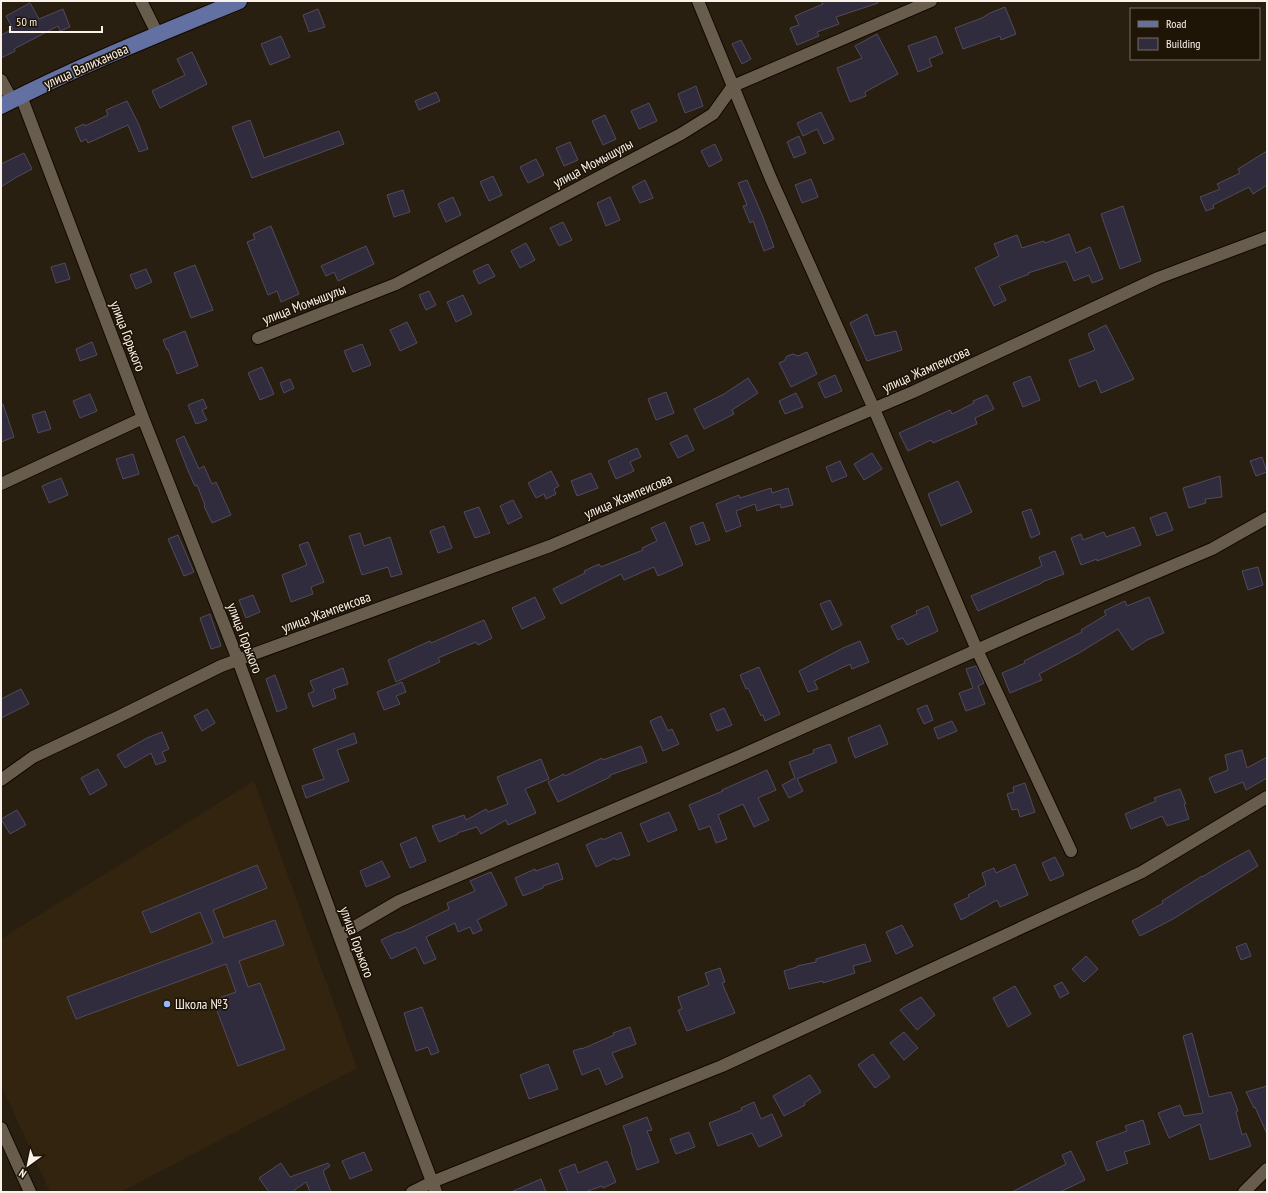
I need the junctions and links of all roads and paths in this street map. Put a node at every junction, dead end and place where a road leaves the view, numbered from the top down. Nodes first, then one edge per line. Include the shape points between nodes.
1 (142, 1) edge
2 (239, 1) edge
3 (698, 1) edge
4 (931, 1) edge
5 (158, 35) junction
6 (1, 80) edge
7 (733, 86) junction
8 (11, 101) edge
9 (1267, 237) edge
10 (258, 338) dead end
11 (874, 409) junction
12 (143, 418) junction
13 (1, 484) edge
14 (1267, 518) edge
15 (976, 650) junction
16 (238, 660) junction
17 (1, 780) edge
18 (1267, 796) edge
19 (1071, 851) dead end
20 (339, 936) junction
21 (2, 1130) edge
22 (1267, 1169) edge
23 (434, 1187) edge
24 (30, 1192) edge
25 (412, 1192) edge
26 (1244, 1192) edge

1 - 5 street
2 - 5 main road, улица Валиханова
3 - 7 street
4 - 7 street
5 - 8 main road, улица Валиханова via 108,55
6 - 8 street, улица Горького
7 - 10 street, улица Момышулы via 713,114 681,134 396,284
7 - 11 street via 771,179
8 - 12 street, улица Горького
9 - 11 street, улица Жампеисова via 1158,278
11 - 15 street
11 - 16 street, улица Жампеисова via 550,546
12 - 13 street
12 - 16 street, улица Горького
14 - 15 street via 1212,549
15 - 19 street
15 - 20 street via 735,758 399,901
16 - 17 street, улица Жампеисова via 33,757
16 - 20 street, улица Горького
18 - 23 street via 1142,872 722,1066
20 - 23 street, улица Горького
21 - 24 street
22 - 26 street
23 - 25 street

